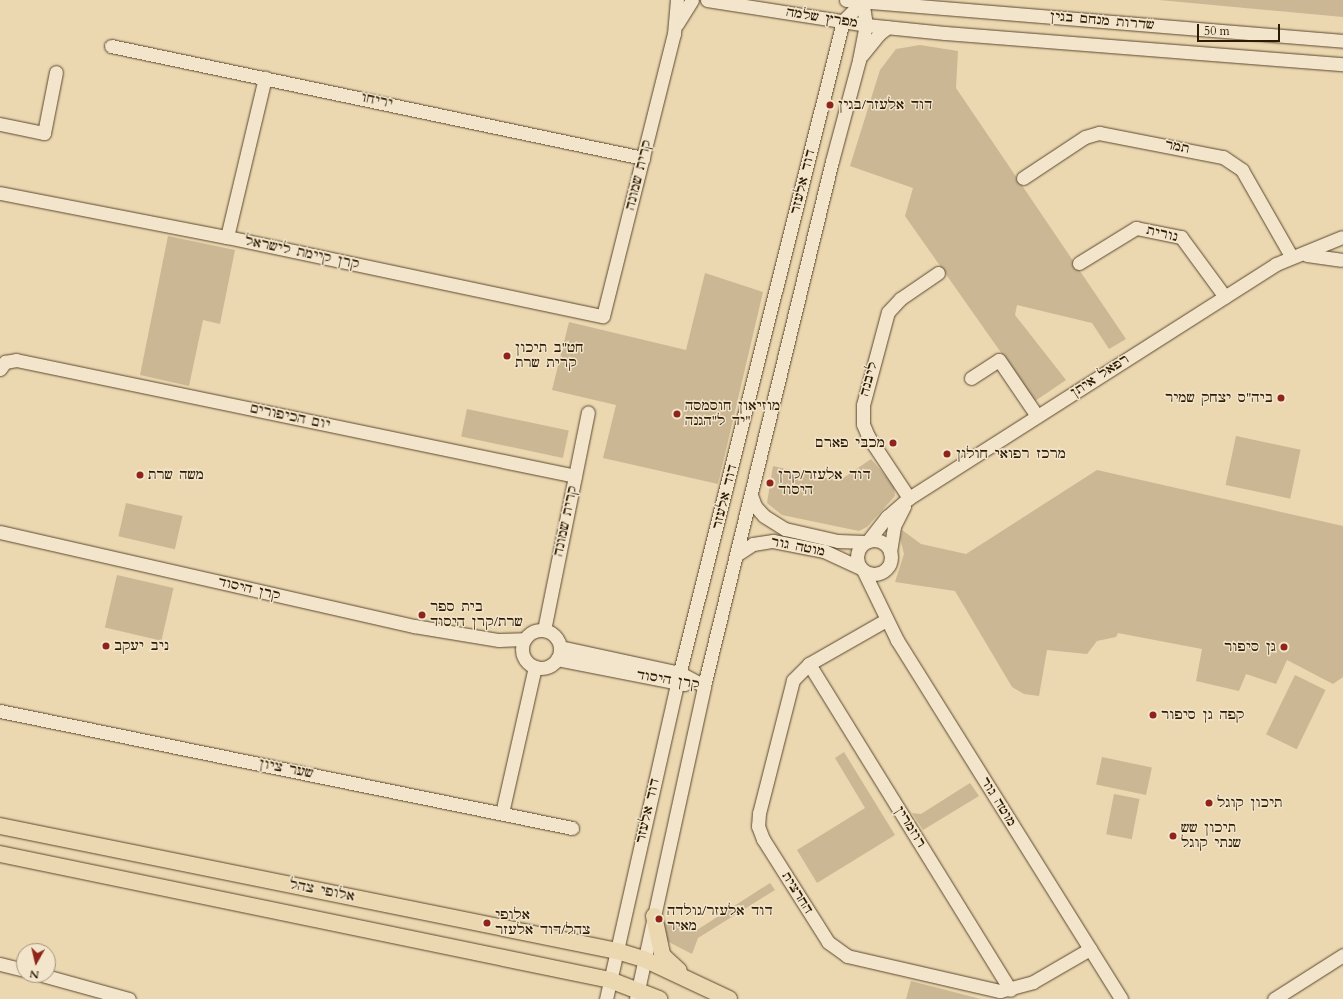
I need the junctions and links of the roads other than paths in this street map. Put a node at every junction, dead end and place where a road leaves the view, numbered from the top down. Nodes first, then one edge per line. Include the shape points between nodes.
1 (677, 0) edge
2 (692, 0) edge
3 (707, 0) edge
4 (846, 0) edge
5 (862, 1) edge
6 (843, 22) junction
7 (866, 25) junction
8 (888, 27) junction
9 (674, 34) junction
10 (1343, 41) edge
11 (111, 46) dead end
12 (859, 60) junction
13 (1342, 65) edge
14 (56, 72) dead end
15 (265, 77) junction
16 (0, 124) edge
17 (643, 158) junction
18 (1023, 178) dead end
19 (0, 193) edge
20 (227, 237) junction
21 (1342, 237) edge
22 (1291, 256) junction
23 (1342, 260) edge
24 (1079, 263) dead end
25 (938, 273) dead end
26 (1225, 297) junction
27 (604, 316) joint
28 (3, 365) edge
29 (971, 378) dead end
30 (588, 412) dead end
31 (1038, 416) junction
32 (575, 476) junction
33 (750, 495) junction
34 (909, 498) junction
35 (0, 532) edge
36 (867, 542) junction
37 (890, 552) junction
38 (736, 555) junction
39 (888, 568) junction
40 (862, 570) junction
41 (880, 607) junction
42 (886, 620) junction
43 (544, 630) junction
44 (523, 645) junction
45 (559, 653) junction
46 (809, 664) junction
47 (535, 667) junction
48 (678, 678) junction
49 (704, 686) junction
50 (0, 710) edge
51 (502, 813) junction
52 (0, 826) edge
53 (572, 828) dead end
54 (0, 854) edge
55 (654, 916) junction
56 (1090, 949) junction
57 (617, 951) junction
58 (1343, 955) edge
59 (644, 959) junction
60 (0, 964) edge
61 (16, 968) edge
62 (56, 979) edge
63 (610, 980) junction
64 (691, 982) junction
65 (1010, 990) junction
66 (637, 994) edge
67 (1121, 998) edge
68 (129, 999) edge
69 (606, 999) edge
70 (659, 999) edge
71 (729, 999) edge
72 (1274, 999) edge

1 - 9 street, קרית שמונה
2 - 9 street, קרית שמונה
3 - 6 street, מפרץ שלמה
4 - 5 street, מפרץ שלמה
5 - 6 street, דוד אלעזר
5 - 7 street, דוד אלעזר
5 - 10 street, שדרות מנחם בגין
6 - 7 street, מפרץ שלמה
6 - 48 street, דוד אלעזר
7 - 8 street, שדרות מנחם בגין
7 - 12 street, דוד אלעזר
8 - 12 street via 869,44
8 - 13 street, שדרות מנחם בגין
9 - 17 street, קרית שמונה
11 - 15 street, יריחו
12 - 33 street, דוד אלעזר
14 - 16 street via 44,133
15 - 17 street, יריחו
15 - 20 street
17 - 27 street, קרית שמונה
18 - 22 street, תמר via 1085,137 1096,133 1111,133 1219,156 1232,161 1242,170
19 - 20 street, קרן קיימת לישראל
20 - 27 street, קרן קיימת לישראל
21 - 22 street, רפאל איתן via 1322,247
21 - 23 street via 1336,249
22 - 23 street, רפאל איתן via 1316,255
22 - 26 street, רפאל איתן
24 - 26 street, נורית via 1136,228 1181,237
25 - 34 street, ליבנה via 900,299 888,312 863,404 863,424 868,436
26 - 31 street, רפאל איתן
28 - 32 street, יום הכיפורים via 16,360
29 - 31 street via 999,360
30 - 32 street, קרית שמונה
31 - 34 street, רפאל איתן
32 - 43 street, קרית שמונה
33 - 36 street, מוטה גור via 758,510 780,527 838,541
33 - 38 street, דוד אלעזר
34 - 36 street, רפאל איתן via 887,518
34 - 37 street, רפאל איתן via 894,526
35 - 44 street, קרן היסוד via 414,626
36 - 37 street via 881,542
36 - 40 street via 857,552
37 - 39 street
38 - 40 street, מוטה גור via 757,543 779,542 829,553
38 - 49 street, דוד אלעזר
39 - 40 street via 877,575
39 - 41 street, מוטה גור via 881,585
40 - 41 street, מוטה גור
41 - 42 street, מוטה גור
42 - 46 street, החרצית
42 - 56 street, מוטה גור
43 - 44 street via 533,632
43 - 45 street via 555,635
44 - 47 street via 526,661
45 - 47 street via 548,667
45 - 48 street, קרן היסוד
46 - 65 street, רוזמרין
46 - 65 street, החרצית via 797,675 789,689 758,816 763,839 828,942 838,952 984,989
47 - 51 street
48 - 49 street, קרן היסוד
48 - 57 street, דוד אלעזר
49 - 55 street, דוד אלעזר
50 - 51 street, שער ציון
51 - 53 street, שער ציון
52 - 57 main road, אלופי צהל
54 - 63 main road
55 - 59 street, דוד אלעזר
55 - 64 main road via 662,955
56 - 65 street, החרצית via 1033,982
56 - 67 street, מוטה גור
57 - 59 main road, אלופי צהל
57 - 63 street, דוד אלעזר
58 - 72 street
59 - 64 main road, אלופי צהל
59 - 66 street, דוד אלעזר
60 - 61 street
62 - 68 street
63 - 66 main road
63 - 69 street, דוד אלעזר
64 - 71 main road, אלופי צהל
66 - 70 main road

